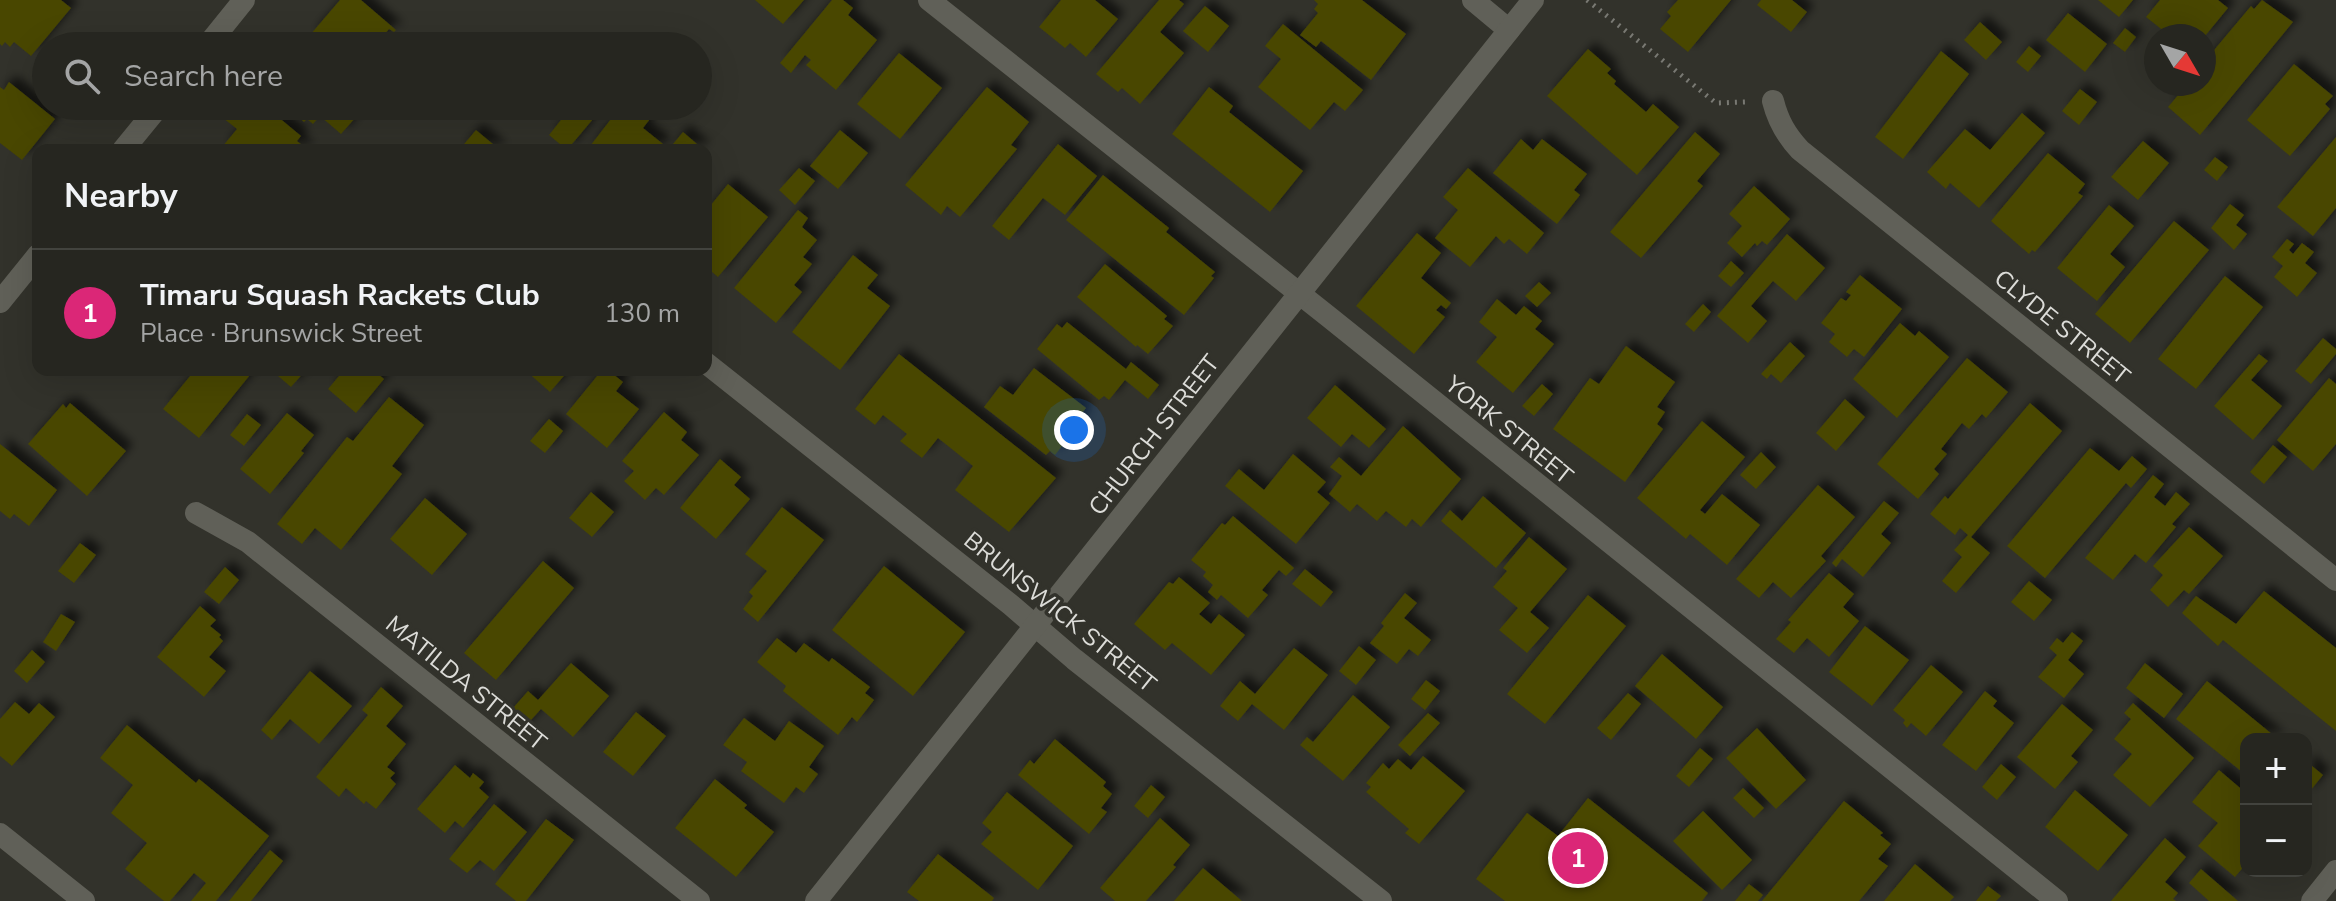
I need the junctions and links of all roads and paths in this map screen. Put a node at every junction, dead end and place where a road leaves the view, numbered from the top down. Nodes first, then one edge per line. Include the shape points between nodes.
1 (244, 0) edge
2 (929, 0) edge
3 (1473, 0) edge
4 (1533, 0) edge
5 (1587, 0) edge
6 (1509, 30) junction
7 (218, 32) edge
8 (1773, 101) joint
9 (148, 120) edge
10 (128, 144) edge
11 (32, 262) edge
12 (1299, 293) junction
13 (0, 302) edge
14 (712, 368) edge
15 (196, 513) dead end
16 (2336, 580) edge
17 (1034, 626) junction
18 (0, 834) edge
19 (2336, 871) edge
20 (84, 901) edge
21 (699, 901) edge
22 (816, 901) edge
23 (1381, 901) edge
24 (2057, 901) edge
25 (2312, 901) edge

1 - 7 street
2 - 12 street, YORK STREET
3 - 6 street
4 - 6 street, CHURCH STREET
5 - 8 path via 1716,103
6 - 12 street, CHURCH STREET
8 - 16 street, CLYDE STREET via 1787,136 1800,150
9 - 10 street
11 - 13 street
12 - 17 street, CHURCH STREET
12 - 24 street, YORK STREET
14 - 17 street, BRUNSWICK STREET
15 - 21 street, MATILDA STREET via 248,542
17 - 22 street, CHURCH STREET
17 - 23 street, BRUNSWICK STREET
18 - 20 street
19 - 25 street

